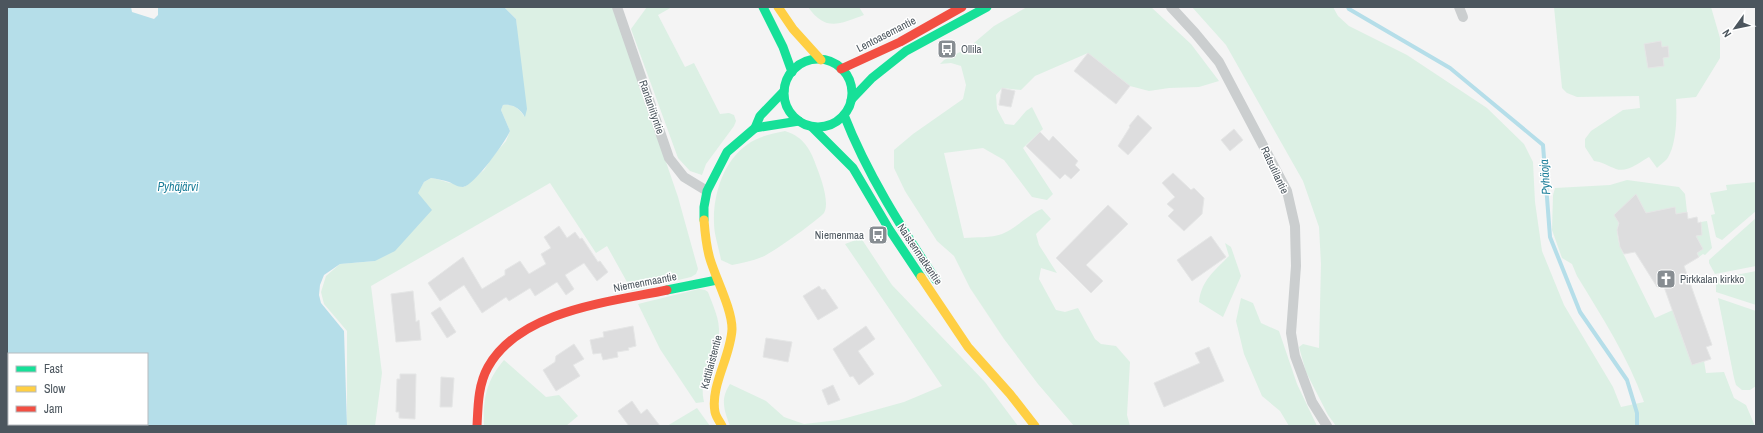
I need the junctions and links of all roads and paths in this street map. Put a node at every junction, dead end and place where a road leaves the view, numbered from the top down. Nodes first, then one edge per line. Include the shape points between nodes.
1 (617, 7) edge
2 (763, 7) edge
3 (778, 7) edge
4 (962, 7) edge
5 (987, 7) edge
6 (1171, 7) edge
7 (822, 60) junction
8 (841, 69) junction
9 (792, 72) junction
10 (784, 91) junction
11 (851, 100) junction
12 (844, 115) junction
13 (799, 121) junction
14 (812, 127) junction
15 (755, 128) junction
16 (707, 191) junction
17 (717, 280) junction
18 (942, 288) dead end
19 (984, 351) dead end
20 (1010, 394) junction
21 (477, 426) edge
22 (722, 426) edge
23 (1035, 426) edge
24 (1327, 426) edge

1 - 16 street, Rantaniityntie via 669,158 684,177
2 - 9 main road
3 - 7 main road
4 - 8 main road, Lentoasemantie via 900,42
5 - 11 main road via 906,51 872,78
6 - 24 street, Ratsutilantie via 1220,62 1287,191 1295,226 1296,266 1291,333 1295,356 1312,402
7 - 8 main road
7 - 9 main road via 805,62
8 - 11 main road via 850,83
9 - 10 main road
10 - 13 main road via 788,109
10 - 15 main road via 760,116
11 - 12 main road
12 - 14 main road via 831,125
12 - 18 main road, Naistenmatkantie via 875,183
13 - 14 main road
13 - 15 main road
14 - 20 main road, Naistenmatkantie via 853,168 889,229 968,347
15 - 16 main road via 727,152
16 - 17 main road via 704,207 705,238
17 - 21 main road, Niemenmaantie via 588,305 547,318 530,327 499,352 487,369 479,388
17 - 22 main road, Kattilaistentie via 732,326 731,341 715,394 715,413
19 - 20 main road, Naistenmatkantie
20 - 23 main road, Naistenmatkantie

